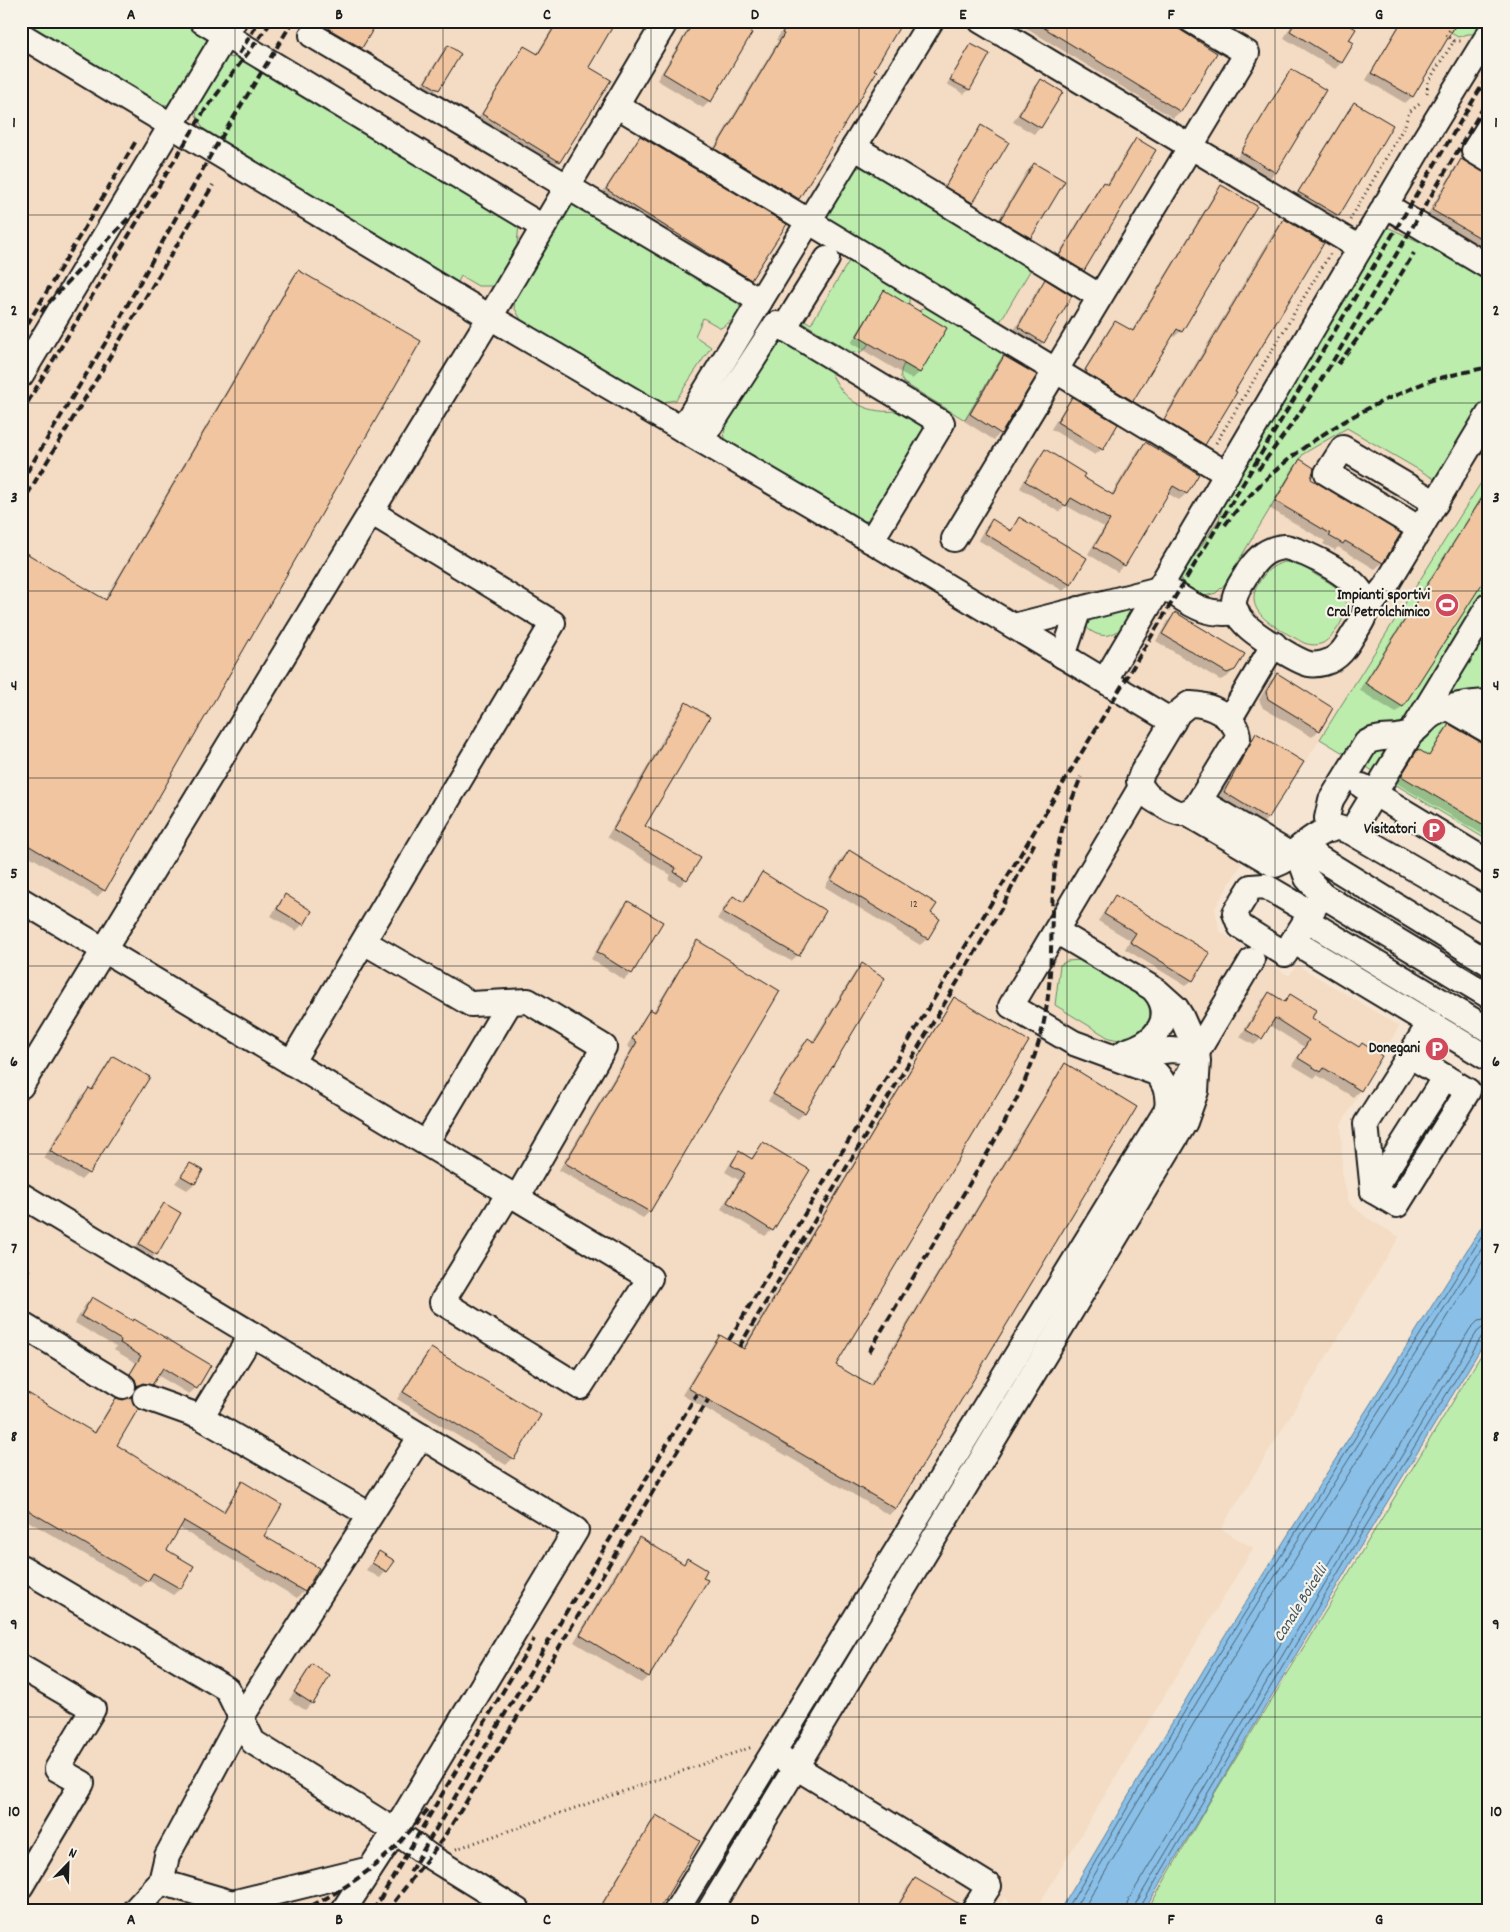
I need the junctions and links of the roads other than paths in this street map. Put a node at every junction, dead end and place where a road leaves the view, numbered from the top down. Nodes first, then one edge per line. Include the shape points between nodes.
1 (202, 21) edge
2 (666, 21) edge
3 (931, 21) edge
4 (981, 21) edge
5 (1192, 21) edge
6 (230, 28) edge
7 (1489, 34) edge
8 (21, 35) edge
9 (312, 35) dead end
10 (616, 105) junction
11 (171, 125) junction
12 (1489, 127) edge
13 (1190, 146) junction
14 (854, 147) junction
15 (1489, 160) edge
16 (567, 187) junction
17 (1385, 205) junction
18 (809, 222) junction
19 (543, 227) junction
20 (1360, 248) junction
21 (827, 259) dead end
22 (1489, 267) edge
23 (1099, 296) junction
24 (760, 301) junction
25 (490, 317) junction
26 (784, 328) junction
27 (1055, 370) junction
28 (21, 375) edge
29 (1489, 414) edge
30 (692, 434) junction
31 (1227, 474) junction
32 (1436, 503) junction
33 (371, 512) junction
34 (1420, 529) junction
35 (954, 539) dead end
36 (871, 541) junction
37 (1160, 587) junction
38 (1489, 605) edge
39 (1079, 609) junction
40 (1366, 611) junction
41 (1236, 612) junction
42 (1014, 626) junction
43 (1274, 644) junction
44 (1063, 656) junction
45 (1105, 680) junction
46 (1489, 702) edge
47 (1449, 708) junction
48 (1229, 720) junction
49 (1173, 722) junction
50 (1489, 731) edge
51 (1412, 733) junction
52 (1346, 776) junction
53 (1141, 788) junction
54 (1374, 794) junction
55 (1193, 807) junction
56 (1349, 833) junction
57 (1291, 854) junction
58 (1489, 862) edge
59 (21, 900) edge
60 (1313, 909) junction
61 (1489, 912) edge
62 (1056, 931) junction
63 (1293, 941) junction
64 (364, 942) junction
65 (104, 951) junction
66 (1252, 960) dead end
67 (1489, 963) edge
68 (1153, 988) junction
69 (1489, 996) edge
70 (510, 1002) junction
71 (1430, 1023) junction
72 (1489, 1030) edge
73 (1106, 1052) junction
74 (1197, 1052) junction
75 (1489, 1053) edge
76 (1408, 1058) junction
77 (291, 1062) junction
78 (21, 1086) edge
79 (1167, 1110) junction
80 (426, 1144) junction
81 (21, 1195) edge
82 (513, 1196) junction
83 (21, 1324) edge
84 (252, 1334) junction
85 (123, 1386) dead end
86 (145, 1397) dead end
87 (201, 1417) junction
88 (421, 1436) junction
89 (370, 1516) junction
90 (21, 1567) edge
91 (21, 1667) edge
92 (241, 1718) junction
93 (773, 1753) junction
94 (796, 1767) junction
95 (395, 1831) junction
96 (370, 1869) junction
97 (161, 1882) junction
98 (21, 1886) edge
99 (134, 1911) edge
100 (343, 1911) edge
101 (518, 1911) edge
102 (676, 1911) edge
103 (709, 1911) edge
104 (973, 1911) edge

1 - 6 street
2 - 10 street
3 - 14 street
4 - 13 street
5 - 13 street via 1247,53
6 - 11 street
6 - 19 street
7 - 17 street
8 - 11 street
9 - 16 street
10 - 16 street
10 - 18 street
11 - 25 street
11 - 28 street
12 - 15 street via 1474,151
13 - 20 street
13 - 23 street
14 - 18 street
14 - 23 street
16 - 19 street
16 - 24 street
17 - 20 street
17 - 22 street
18 - 24 street
18 - 27 street
19 - 25 street
20 - 31 street
21 - 26 street
23 - 27 street
24 - 30 street
25 - 30 street
25 - 33 street
26 - 30 street via 776,324
26 - 36 street via 942,423
27 - 31 street
27 - 35 street
29 - 32 street
30 - 36 street
31 - 37 street
32 - 34 street
32 - 34 street via 1343,448 1327,473
33 - 64 street via 554,623
33 - 65 street
34 - 40 street via 1385,587
36 - 42 street
37 - 39 street
37 - 41 street via 1209,613
37 - 45 street
38 - 51 street
39 - 42 street
39 - 44 street
40 - 41 street via 1357,585 1306,553 1286,547 1268,551 1254,564 1236,594
40 - 43 street via 1346,647 1330,661 1309,664
41 - 43 street via 1250,629
42 - 44 street
43 - 48 street
44 - 45 street
45 - 49 street
46 - 47 street
47 - 50 street
47 - 51 street via 1433,714
48 - 49 street via 1210,708 1189,704
48 - 55 street via 1236,727 1238,738
49 - 53 street via 1142,774
51 - 52 street via 1370,740
51 - 54 street
52 - 54 street
52 - 56 street via 1332,800 1328,818
53 - 55 street via 1149,797 1177,813
53 - 62 street
54 - 56 street
54 - 58 street
55 - 57 street
56 - 57 street via 1314,837
56 - 61 street
57 - 60 street via 1307,878
57 - 67 street via 1337,869
59 - 65 street
60 - 63 street
60 - 63 street via 1265,886 1251,887 1236,913 1240,926 1285,954
60 - 69 street
60 - 72 street
62 - 68 street
62 - 73 street via 1011,1006 1066,1039
63 - 71 street
64 - 70 street via 471,1004
64 - 77 street
65 - 77 street
65 - 78 street
66 - 74 street
68 - 73 street via 1164,1005 1160,1028 1142,1046
68 - 74 street via 1176,1008
70 - 80 street
70 - 82 street via 528,1001 604,1048
71 - 75 street via 1486,1057
71 - 76 street
73 - 74 street
73 - 79 street via 1156,1073 1168,1094
74 - 79 street via 1190,1072
74 - 94 street via 1198,1082 1185,1122
76 - 76 street via 1366,1124 1373,1191 1445,1077
77 - 80 street
79 - 93 street
80 - 82 street
81 - 84 street
82 - 82 street via 650,1278 580,1387 442,1302
83 - 85 street
84 - 87 street
84 - 88 street
86 - 87 street
87 - 89 street
88 - 89 street
88 - 95 street via 576,1530
89 - 92 street
90 - 92 street via 227,1690
91 - 98 street via 93,1709 57,1769 82,1783
92 - 95 street via 253,1742
92 - 97 street via 167,1856
93 - 94 street
93 - 102 street
94 - 103 street
94 - 104 street via 989,1886
95 - 96 street
95 - 101 street
96 - 97 street via 232,1903
96 - 100 street
97 - 99 street

